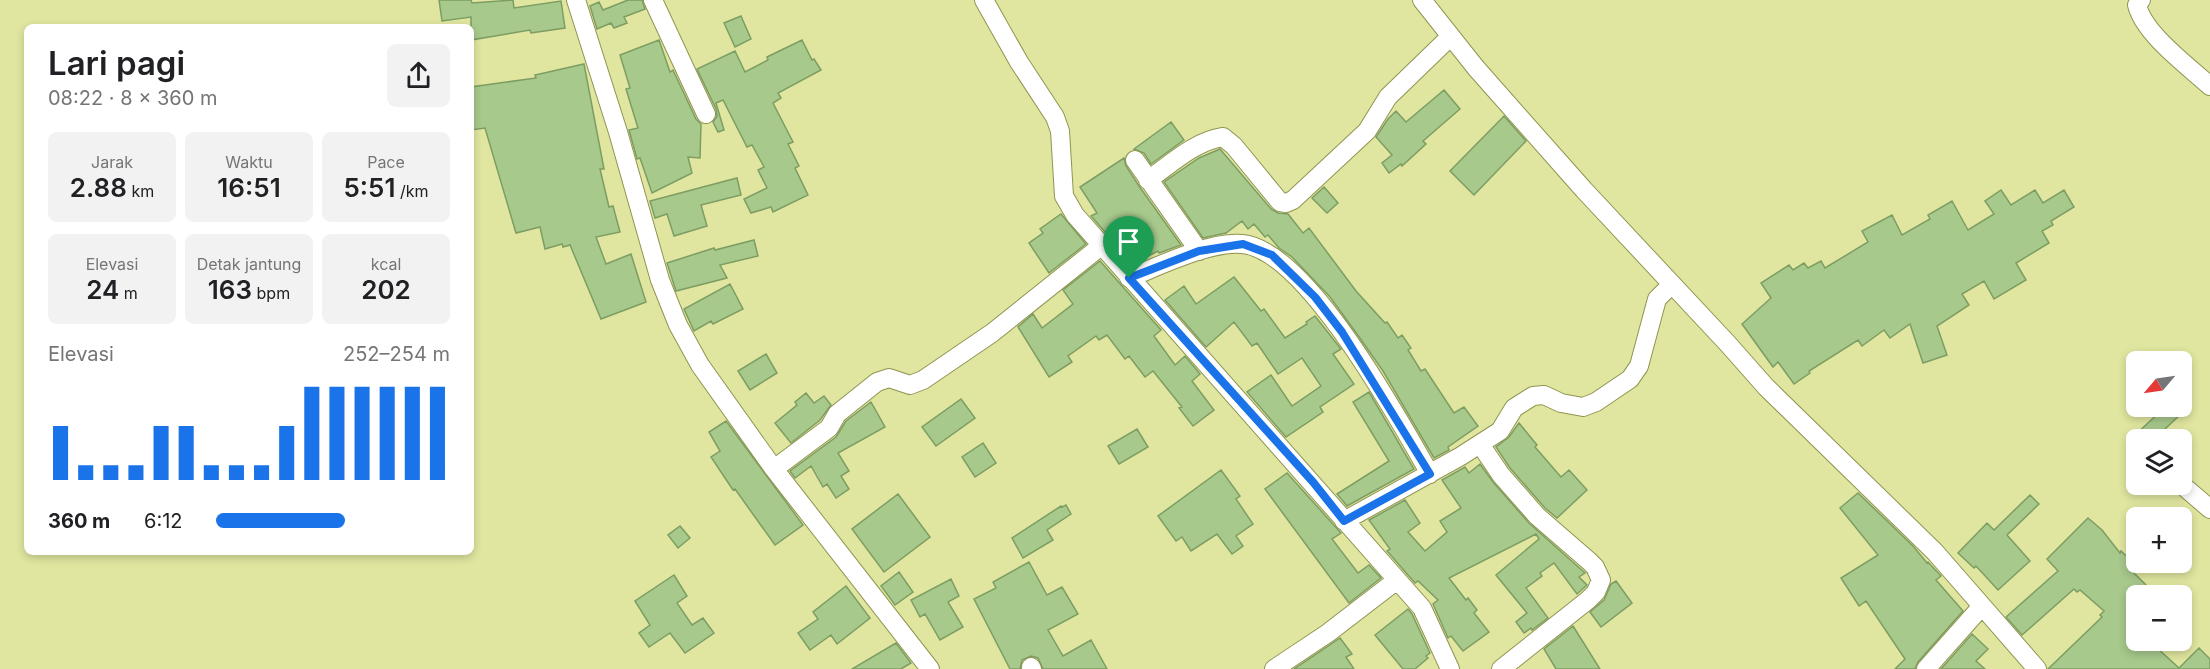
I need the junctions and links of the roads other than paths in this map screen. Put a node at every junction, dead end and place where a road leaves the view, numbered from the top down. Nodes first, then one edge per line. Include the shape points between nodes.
1 (576, 0) edge
2 (654, 0) edge
3 (984, 0) edge
4 (1422, 0) edge
5 (2141, 0) edge
6 (1450, 37) junction
7 (2210, 86) edge
8 (706, 114) dead end
9 (1135, 160) dead end
10 (1148, 180) junction
11 (1101, 246) junction
12 (1199, 251) junction
13 (1129, 278) junction
14 (1672, 284) junction
15 (1480, 444) junction
16 (774, 469) junction
17 (1430, 474) junction
18 (2192, 493) edge
19 (2210, 509) edge
20 (1344, 521) junction
21 (1397, 580) junction
22 (1982, 606) junction
23 (930, 669) edge
24 (1274, 669) edge
25 (1450, 669) edge
26 (1501, 669) edge
27 (1926, 669) edge
28 (2037, 669) edge

1 - 16 street via 660,280 678,325 700,365
2 - 8 street
3 - 11 street via 1055,117 1060,131 1064,196
4 - 6 street
5 - 7 street via 2137,5 2140,18
6 - 10 street via 1388,97 1367,131 1293,200 1280,202 1223,137 1200,144
6 - 14 street
9 - 10 street
10 - 12 street
11 - 13 street
11 - 16 street via 992,333 923,380 909,385 889,378 877,382 837,414 829,428
12 - 13 street
12 - 17 street via 1243,244 1272,255 1287,268 1342,332
13 - 20 street
14 - 15 street via 1658,299 1640,366 1630,380 1583,407 1544,395 1533,396 1514,408 1500,431
14 - 22 street via 1766,387 1921,537
15 - 17 street
15 - 26 street via 1516,493 1595,567 1600,580 1588,600
16 - 23 street
17 - 20 street
18 - 19 street
20 - 21 street
21 - 24 street
21 - 25 street via 1428,617
22 - 27 street
22 - 28 street

